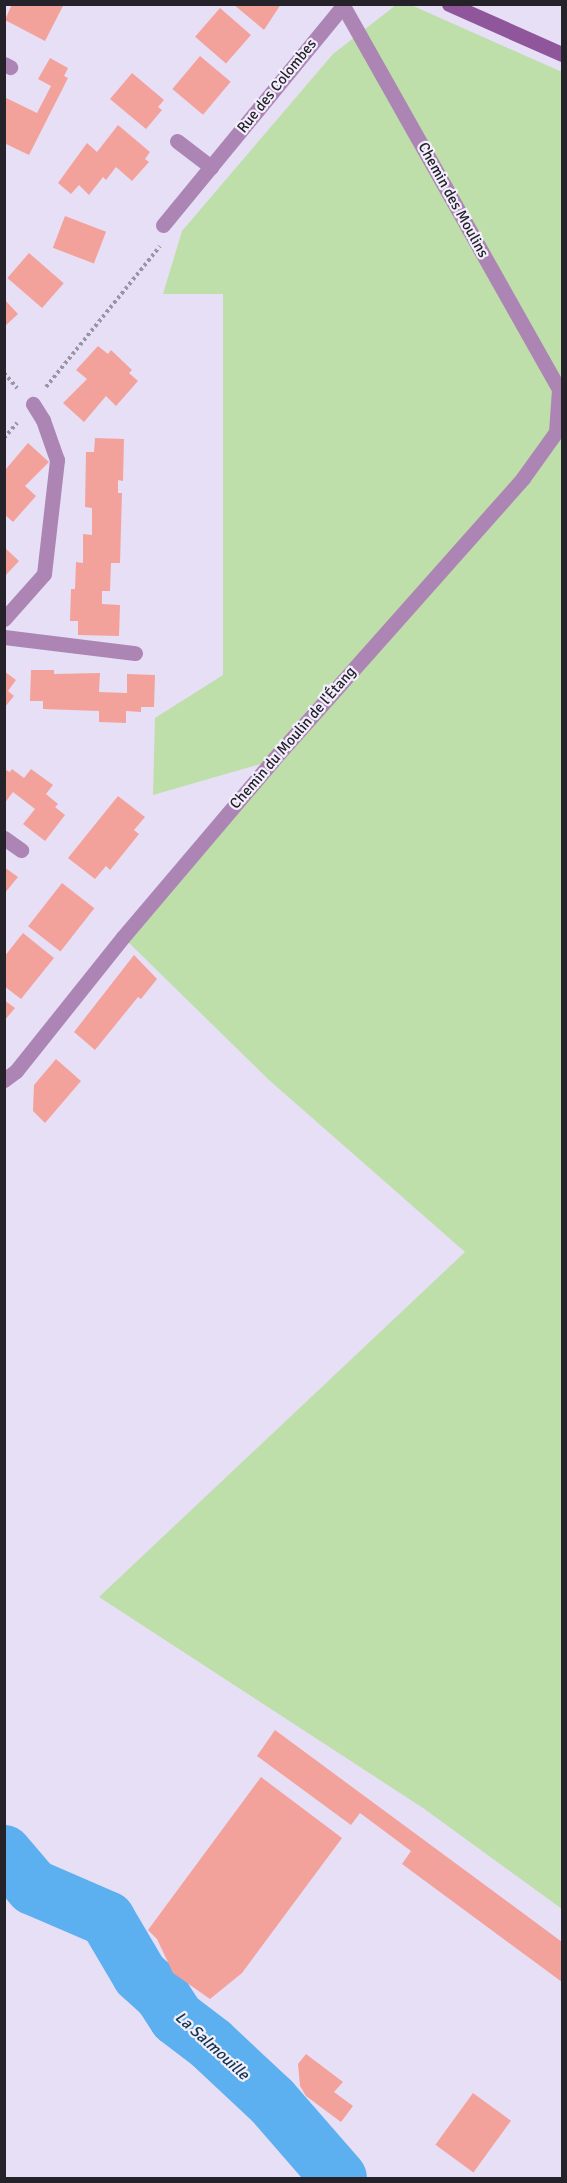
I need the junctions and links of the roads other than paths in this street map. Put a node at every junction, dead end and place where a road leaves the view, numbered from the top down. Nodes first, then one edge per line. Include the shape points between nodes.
1 (449, 4) edge
2 (343, 5) edge
3 (562, 54) edge
4 (177, 141) dead end
5 (211, 167) junction
6 (163, 225) road end
7 (561, 392) edge
8 (33, 404) road end
9 (4, 619) edge
10 (4, 637) edge
11 (135, 653) dead end
12 (4, 838) edge
13 (21, 850) dead end
14 (4, 1080) edge

1 - 3 street
2 - 5 street, Rue des Colombes
2 - 7 street, Chemin des Moulins
4 - 5 street
5 - 6 street, Rue des Colombes
7 - 14 street, Chemin du Moulin de l'Étang via 556,432 523,478 272,761 16,1071
8 - 9 street via 57,460 44,574
10 - 11 street
12 - 13 street

